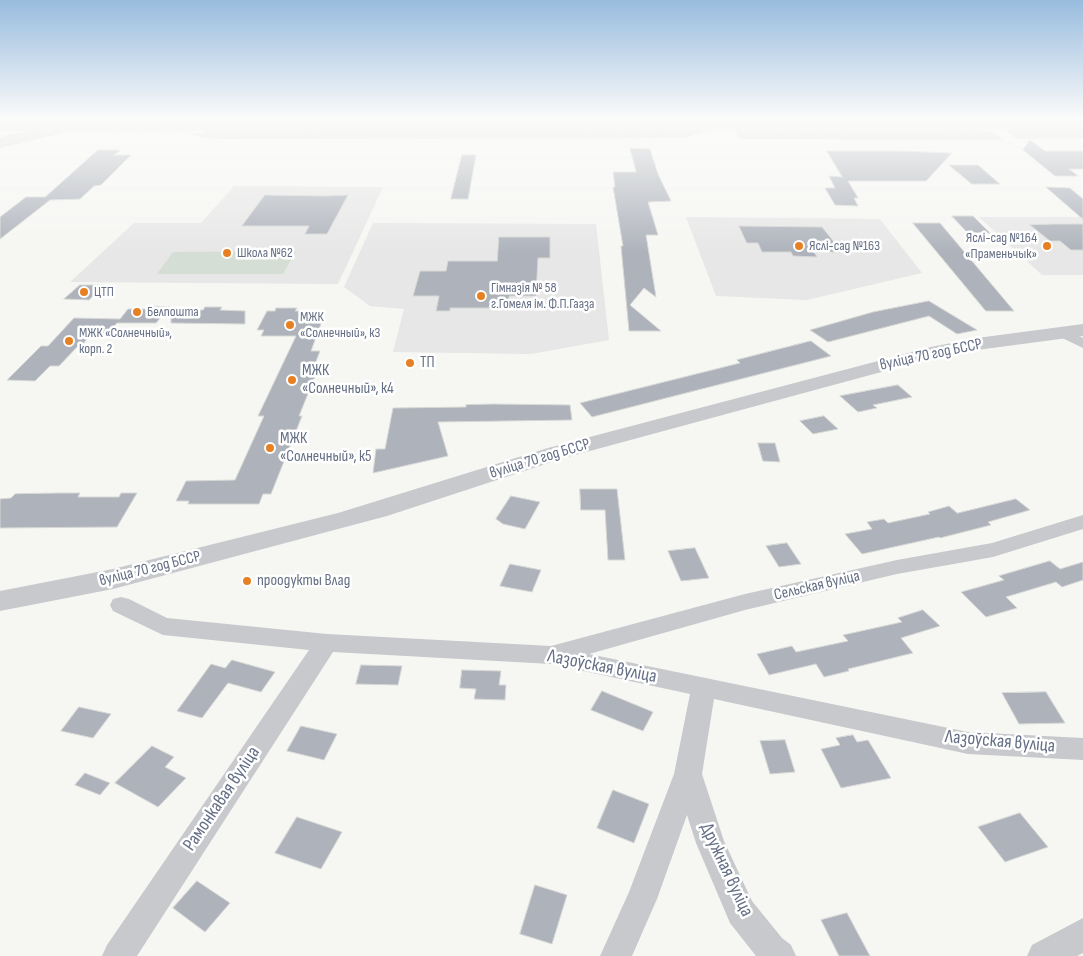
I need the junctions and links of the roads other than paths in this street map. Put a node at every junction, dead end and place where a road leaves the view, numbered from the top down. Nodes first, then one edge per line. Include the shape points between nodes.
1 (1073, 331) edge
2 (1083, 344) edge
3 (1083, 522) edge
4 (0, 602) edge
5 (121, 605) dead end
6 (327, 643) junction
7 (551, 655) junction
8 (704, 688) junction
9 (1083, 749) edge
10 (688, 774) junction
11 (1083, 934) edge
12 (118, 956) edge
13 (616, 956) edge
14 (780, 956) edge
15 (1043, 956) edge

1 - 2 street
1 - 4 street, вуліца 70 год БССР via 931,353 556,453 378,510 112,579
3 - 7 street, Сельская вуліца via 993,550 897,567 745,602
5 - 6 street, Лазоўская вуліца via 163,626
6 - 7 street, Лазоўская вуліца
6 - 12 street, Рамонкавая вуліца
7 - 8 street, Лазоўская вуліца
8 - 9 street, Лазоўская вуліца via 968,743
8 - 10 street, Дружная вуліца
10 - 13 street, Дружная вуліца via 642,898
10 - 14 street, Дружная вуліца via 710,843 742,912 771,950
11 - 15 street

